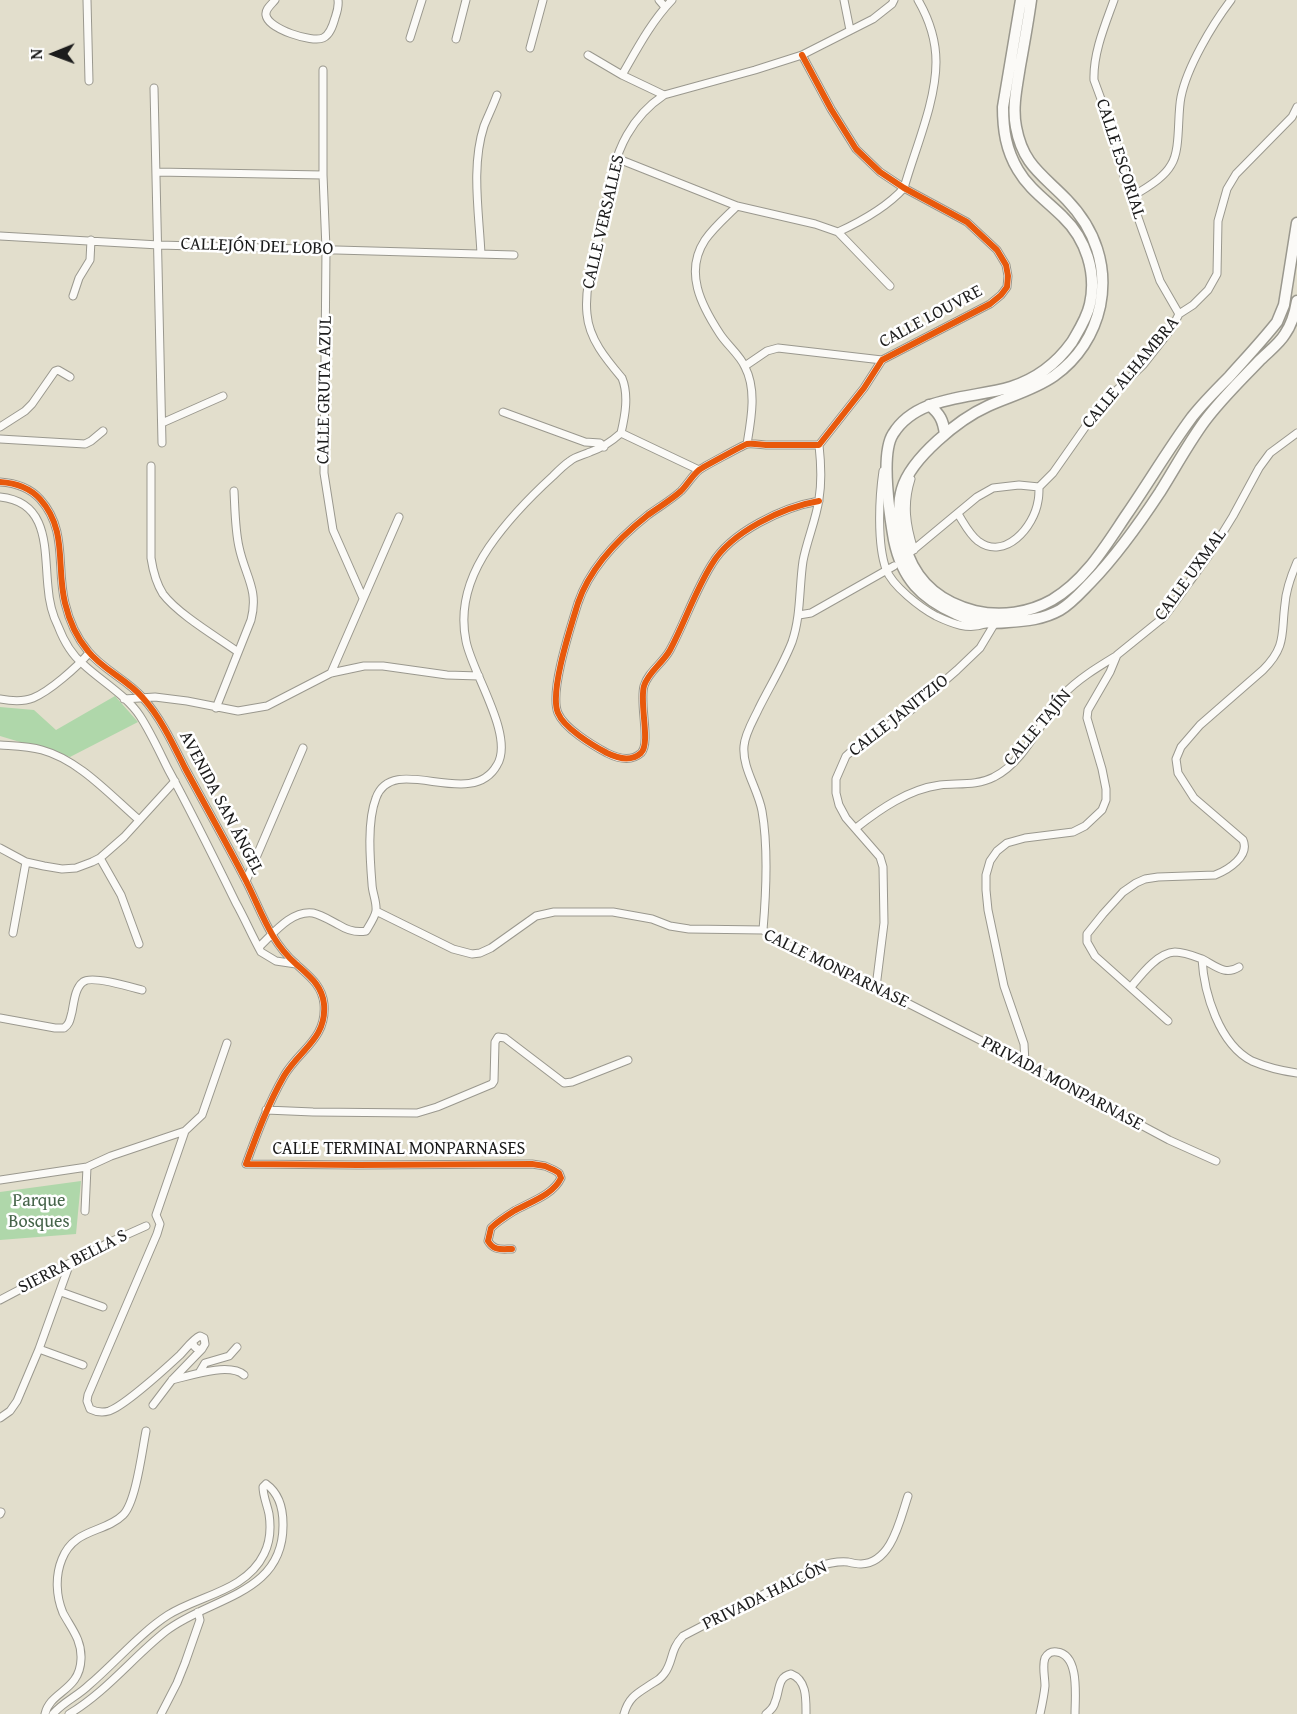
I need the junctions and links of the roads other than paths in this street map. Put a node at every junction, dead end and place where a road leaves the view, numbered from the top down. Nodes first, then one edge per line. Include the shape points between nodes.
1 (87, 0) edge
2 (275, 0) edge
3 (338, 0) edge
4 (422, 0) edge
5 (466, 0) edge
6 (543, 0) edge
7 (659, 0) edge
8 (672, 0) edge
9 (844, 0) edge
10 (894, 0) edge
11 (918, 0) edge
12 (1012, 0) edge
13 (1022, 0) edge
14 (1031, 0) edge
15 (1114, 0) edge
16 (1231, 0) edge
17 (665, 7) junction
18 (1017, 25) junction
19 (850, 30) junction
20 (410, 38) dead end
21 (456, 39) dead end
22 (530, 48) dead end
23 (588, 55) dead end
24 (802, 55) junction
25 (323, 70) dead end
26 (622, 75) junction
27 (88, 81) dead end
28 (154, 88) dead end
29 (497, 95) dead end
30 (664, 95) junction
31 (1297, 107) edge
32 (616, 158) junction
33 (156, 172) junction
34 (323, 175) junction
35 (904, 188) junction
36 (1132, 197) junction
37 (737, 206) junction
38 (1297, 223) edge
39 (838, 232) junction
40 (0, 236) edge
41 (91, 240) junction
42 (159, 244) junction
43 (326, 249) junction
44 (481, 254) junction
45 (514, 255) dead end
46 (890, 286) dead end
47 (73, 296) dead end
48 (1297, 301) edge
49 (1179, 314) junction
50 (882, 360) junction
51 (745, 366) junction
52 (70, 377) dead end
53 (223, 396) dead end
54 (929, 405) junction
55 (503, 412) dead end
56 (162, 423) junction
57 (0, 427) edge
58 (103, 431) dead end
59 (621, 433) junction
60 (1297, 433) edge
61 (945, 434) junction
62 (0, 439) edge
63 (162, 443) dead end
64 (747, 444) junction
65 (819, 445) junction
66 (604, 447) junction
67 (888, 448) junction
68 (918, 462) junction
69 (151, 466) dead end
70 (699, 470) junction
71 (0, 482) edge
72 (1039, 487) junction
73 (234, 491) dead end
74 (0, 497) edge
75 (1138, 499) junction
76 (819, 501) junction
77 (1149, 508) junction
78 (1129, 510) junction
79 (958, 514) junction
80 (399, 517) dead end
81 (1141, 520) junction
82 (1297, 562) edge
83 (894, 566) dead end
84 (886, 571) junction
85 (363, 598) junction
86 (799, 615) junction
87 (993, 623) junction
88 (238, 652) junction
89 (90, 653) junction
90 (1117, 655) junction
91 (81, 663) junction
92 (331, 673) junction
93 (479, 676) junction
94 (143, 697) junction
95 (0, 699) edge
96 (124, 699) junction
97 (216, 708) junction
98 (0, 745) edge
99 (303, 748) dead end
100 (175, 781) junction
101 (139, 820) junction
102 (856, 828) junction
103 (0, 848) edge
104 (100, 858) junction
105 (26, 862) junction
106 (246, 880) junction
107 (376, 911) junction
108 (763, 930) junction
109 (13, 933) dead end
110 (272, 935) junction
111 (139, 944) dead end
112 (259, 947) junction
113 (1202, 959) junction
114 (296, 964) junction
115 (1239, 967) dead end
116 (876, 987) junction
117 (1131, 987) junction
118 (142, 990) dead end
119 (0, 1018) edge
120 (1168, 1021) dead end
121 (955, 1029) joint
122 (227, 1042) dead end
123 (628, 1060) dead end
124 (1025, 1063) junction
125 (1297, 1073) edge
126 (266, 1110) junction
127 (186, 1131) junction
128 (1216, 1161) dead end
129 (246, 1164) joint
130 (87, 1167) junction
131 (0, 1180) edge
132 (85, 1211) dead end
133 (146, 1226) dead end
134 (512, 1249) dead end
135 (70, 1263) junction
136 (61, 1292) junction
137 (0, 1299) edge
138 (103, 1307) dead end
139 (237, 1347) dead end
140 (39, 1349) junction
141 (82, 1365) dead end
142 (199, 1373) junction
143 (244, 1375) dead end
144 (172, 1380) junction
145 (153, 1405) dead end
146 (0, 1418) edge
147 (146, 1431) dead end
148 (908, 1496) dead end
149 (198, 1612) junction
150 (45, 1714) edge
151 (53, 1714) edge
152 (69, 1714) edge
153 (161, 1714) edge
154 (624, 1714) edge
155 (766, 1714) edge
156 (806, 1714) edge
157 (1040, 1714) edge
158 (1075, 1714) edge

1 - 27 street
2 - 3 street via 266,10 267,19 311,40 328,35
4 - 20 street
5 - 21 street
6 - 22 street
7 - 17 street
8 - 17 street
9 - 19 street
10 - 19 street, CALLE VERSALLES via 873,19
11 - 35 street via 933,35 936,70
12 - 18 street
13 - 18 street
14 - 61 street via 1014,110 1015,126 1028,160 1089,228 1099,257 1102,296 1088,339 1065,367 1024,393 985,408
15 - 36 street, CALLE ESCORIAL via 1102,34 1094,80
16 - 36 street via 1184,83 1173,164
17 - 26 street
18 - 54 street via 1004,107 1008,151 1025,180 1065,218 1083,245 1091,273 1090,304 1068,347 1042,372 1005,388
19 - 24 street, CALLE VERSALLES
23 - 26 street
24 - 30 street, CALLE VERSALLES
24 - 35 street, CALLE LOUVRE via 856,148 880,172
25 - 34 street, CALLE GRUTA AZUL
26 - 30 street
28 - 33 street
29 - 44 street via 484,128 478,164
30 - 32 street, CALLE VERSALLES via 633,125
31 - 49 street, CALLE ALHAMBRA via 1227,189 1218,220 1217,274 1201,298
32 - 37 street
32 - 59 street, CALLE VERSALLES via 592,268 587,314 595,341 624,384
33 - 34 street
33 - 42 street
34 - 43 street, CALLE GRUTA AZUL
35 - 39 street via 866,219
35 - 50 street, CALLE LOUVRE via 967,222 997,250 1006,265 1007,287 990,304
36 - 49 street, CALLE ESCORIAL via 1160,281
37 - 39 street
37 - 51 street via 704,242 694,274 696,290 708,315
38 - 75 street via 1284,305 1277,322 1192,417
39 - 46 street
40 - 41 street, CALLEJÓN DEL LOBO
41 - 42 street, CALLEJÓN DEL LOBO
41 - 47 street via 90,260
42 - 43 street, CALLEJÓN DEL LOBO
42 - 56 street
43 - 44 street, CALLEJÓN DEL LOBO
43 - 85 street, CALLE GRUTA AZUL via 325,489 333,530
44 - 45 street, CALLEJÓN DEL LOBO
48 - 77 street via 1283,338 1206,420
49 - 72 street, CALLE ALHAMBRA via 1143,364 1100,406
50 - 51 street via 778,348
50 - 65 street, CALLE LOUVRE
51 - 64 street via 752,398
52 - 57 street via 55,371 32,404
53 - 56 street
54 - 61 street via 942,418
54 - 67 street via 905,420 892,435
55 - 66 street
56 - 63 street
58 - 62 street via 85,444
59 - 66 street
59 - 70 street
60 - 90 street, CALLE UXMAL via 1270,453 1259,468 1209,555 1164,617
61 - 68 street
64 - 65 street
64 - 70 street
65 - 76 street
66 - 93 street via 571,460 533,495 489,547 476,570 464,618 465,639
67 - 84 street via 879,517
67 - 87 street via 888,492 895,544 912,584 932,603 960,616
68 - 78 street via 900,497 901,525 909,557 925,585 951,602 974,610 1024,612 1055,598 1084,573
68 - 79 street via 906,504 913,550
69 - 88 street via 151,558 158,585 173,604
70 - 76 street via 680,491 625,535 595,569 581,594 571,625 559,674 555,702 558,713 566,725 614,756 633,758 643,750 644,685 669,652 713,562 757,524 788,508
71 - 89 street, AVENIDA SAN ÁNGEL via 28,489 49,511 59,540 66,609
72 - 79 street via 993,488
72 - 79 street, CALLE ALHAMBRA via 1032,518 1009,544 995,547 978,541
73 - 88 street via 238,544 254,598 251,620
74 - 91 street, AVENIDA SAN ÁNGEL via 21,502 38,520 43,531 52,611
75 - 77 street
75 - 78 street
76 - 86 street via 804,559
77 - 81 street
78 - 81 street
80 - 85 street
81 - 87 street via 1106,566 1060,609 1030,620
82 - 117 street via 1287,586 1284,627 1272,661 1200,725 1176,759 1178,772 1194,798 1243,840 1242,856 1215,875 1158,877 1136,883 1123,892 1087,934 1095,956
83 - 84 street
84 - 86 street
84 - 87 street via 911,600 951,623 965,627
85 - 92 street
86 - 108 street via 791,643 744,743 747,768 762,813
87 - 102 street, CALLE JANITZIO via 980,648 957,670 911,710 846,756 836,779 836,793 846,818
88 - 97 street
89 - 91 street
89 - 94 street, AVENIDA SAN ÁNGEL
90 - 102 street, CALLE TAJÍN via 1074,685 1029,744 995,777 915,792
90 - 124 street, CALLE UXMAL via 1087,718 1107,789 1102,810 1073,832 1007,843 990,861 988,910 1004,986 1024,1044
91 - 95 street via 34,698
91 - 96 street, AVENIDA SAN ÁNGEL
92 - 93 street via 383,666
92 - 97 street via 267,706 238,711
93 - 107 street via 499,730 501,758 490,774 469,784 406,779 380,789 374,803 371,841
94 - 96 street
94 - 97 street
94 - 106 street, AVENIDA SAN ÁNGEL via 168,735
96 - 100 street, AVENIDA SAN ÁNGEL via 140,716
98 - 101 street via 40,749 66,759
99 - 106 street
100 - 101 street
100 - 112 street, AVENIDA SAN ÁNGEL
101 - 104 street
102 - 116 street, CALLE JANITZIO via 880,857 883,867 884,923
103 - 105 street
104 - 105 street via 62,869
104 - 111 street via 121,895
105 - 109 street
106 - 110 street, AVENIDA SAN ÁNGEL
107 - 108 street, CALLE MONPARNASE via 453,949 472,954 491,948 536,916 554,912 613,912 689,929
107 - 110 street via 366,931 344,928 306,913 282,924
108 - 116 street, CALLE MONPARNASE
110 - 112 street
110 - 114 street, AVENIDA SAN ÁNGEL
112 - 114 street via 276,961
113 - 115 street via 1224,971
113 - 117 street via 1170,953 1152,964
113 - 125 street via 1209,1002 1234,1047 1250,1060
114 - 126 street, AVENIDA SAN ÁNGEL via 318,986 324,1004 322,1020 317,1035 288,1070
116 - 121 street, CALLE MONPARNASE
117 - 120 street
118 - 119 street via 92,979 84,981 78,987 70,1021 64,1028
121 - 124 street, PRIVADA MONPARNASE
122 - 127 street via 202,1115
123 - 126 street via 564,1083 505,1038 498,1037 492,1084 437,1107 417,1113
124 - 128 street, PRIVADA MONPARNASE via 1168,1140
126 - 129 street, AVENIDA SAN ÁNGEL
127 - 130 street
127 - 144 street via 156,1215 160,1224 157,1234 87,1401 90,1409 99,1412 119,1406 193,1342 197,1349 202,1349
129 - 134 street, CALLE TERMINAL MONPARNASES via 506,1163 554,1170 561,1178 555,1187 491,1228 491,1247
130 - 131 street
130 - 132 street
133 - 135 street, SIERRA BELLA S
135 - 136 street
135 - 137 street, SIERRA BELLA S
136 - 138 street
136 - 140 street
139 - 142 street via 229,1356 205,1363
140 - 141 street
140 - 146 street via 17,1401
142 - 143 street via 226,1370
142 - 144 street
144 - 145 street
147 - 150 street via 127,1511 75,1541 62,1560 57,1584 59,1601 80,1645 81,1665 75,1680 50,1702
148 - 154 street, PRIVADA HALCÓN via 891,1542 875,1561 834,1562 816,1567 683,1636 663,1677 633,1696
149 - 151 street via 246,1590 273,1564 282,1540 283,1513 279,1498 266,1484 263,1490 269,1535 254,1569 221,1591 168,1615
149 - 152 street via 168,1629 94,1697
149 - 153 street via 200,1620 185,1663
155 - 156 street via 775,1702 782,1679 791,1674 804,1687
157 - 158 street via 1045,1659 1052,1652 1068,1657 1074,1670

